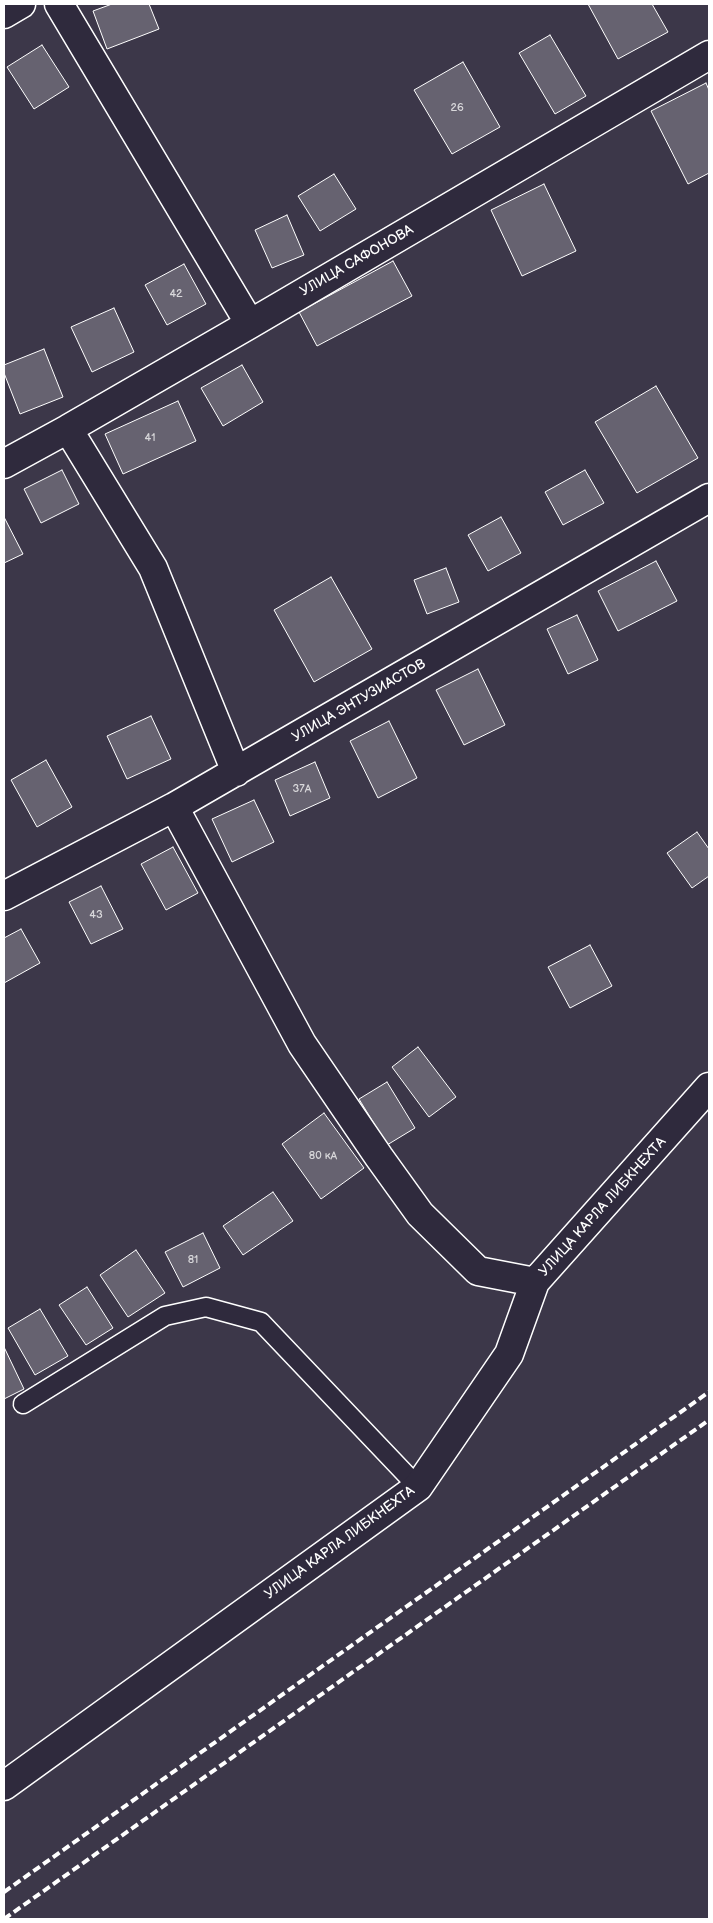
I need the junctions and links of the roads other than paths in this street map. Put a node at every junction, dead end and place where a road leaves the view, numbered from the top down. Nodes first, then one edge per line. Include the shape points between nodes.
1 (21, 4) edge
2 (59, 4) edge
3 (4, 14) edge
4 (709, 55) edge
5 (250, 324) junction
6 (68, 429) junction
7 (4, 464) edge
8 (709, 498) edge
9 (236, 772) junction
10 (174, 807) junction
11 (4, 896) edge
12 (709, 1088) edge
13 (535, 1282) junction
14 (22, 1404) dead end
15 (418, 1487) junction
16 (4, 1786) edge

1 - 3 street
2 - 5 street
4 - 5 street, УЛИЦА САФОНОВА
5 - 6 street, УЛИЦА САФОНОВА
6 - 7 street, УЛИЦА САФОНОВА
6 - 9 street via 153,568
8 - 9 street, УЛИЦА ЭНТУЗИАСТОВ
9 - 10 street, УЛИЦА ЭНТУЗИАСТОВ
10 - 11 street, УЛИЦА ЭНТУЗИАСТОВ
10 - 13 street via 302,1044 420,1214 478,1271
12 - 13 street, УЛИЦА КАРЛА ЛИБКНЕХТА
13 - 15 street, УЛИЦА КАРЛА ЛИБКНЕХТА via 509,1354
14 - 15 lane via 165,1316 206,1307 261,1322
15 - 16 street, УЛИЦА КАРЛА ЛИБКНЕХТА

